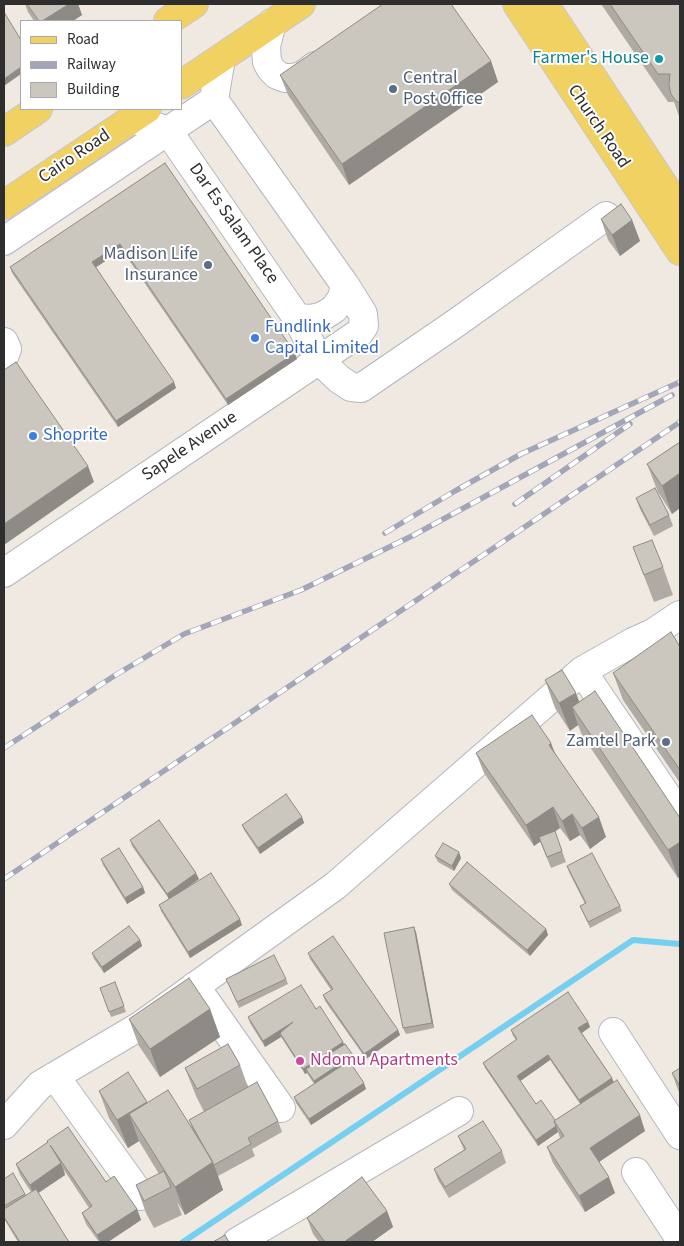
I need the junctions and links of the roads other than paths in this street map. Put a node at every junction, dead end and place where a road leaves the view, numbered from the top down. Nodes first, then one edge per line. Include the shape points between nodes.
1 (194, 4) edge
2 (301, 4) edge
3 (517, 4) edge
4 (544, 4) edge
5 (170, 20) edge
6 (272, 23) junction
7 (333, 54) edge
8 (221, 58) junction
9 (182, 84) edge
10 (214, 100) junction
11 (37, 110) edge
12 (140, 114) edge
13 (168, 131) junction
14 (4, 132) edge
15 (15, 185) edge
16 (4, 205) edge
17 (680, 210) edge
18 (606, 216) edge
19 (4, 241) edge
20 (680, 251) edge
21 (345, 285) junction
22 (297, 318) junction
23 (4, 342) edge
24 (4, 358) edge
25 (319, 360) junction
26 (4, 573) edge
27 (680, 615) edge
28 (582, 671) junction
29 (680, 815) edge
30 (196, 986) junction
31 (613, 1032) dead end
32 (55, 1076) junction
33 (281, 1108) dead end
34 (459, 1111) dead end
35 (4, 1125) edge
36 (680, 1135) edge
37 (636, 1172) dead end
38 (141, 1196) edge
39 (680, 1239) edge
40 (237, 1242) edge

1 - 5 main road
2 - 6 main road
3 - 20 main road, Church Road
4 - 17 main road, Church Road
6 - 7 street via 266,46 267,62 277,75 285,78 302,76
6 - 8 main road
8 - 9 main road
8 - 10 street
10 - 13 street
10 - 21 street
11 - 14 main road
12 - 13 street
12 - 15 main road, Cairo Road
13 - 19 street
13 - 22 street, Dar Es Salam Place
15 - 16 main road, Cairo Road
18 - 25 street, Dar Es Salam Place via 361,388 351,387
21 - 22 street via 342,298 324,316
21 - 25 street, Sapele Avenue via 364,314 364,326 359,333
22 - 25 street, Dar Es Salam Place
23 - 24 street via 7,349
25 - 26 street, Sapele Avenue
27 - 28 street
28 - 29 street
28 - 30 street via 336,886
30 - 32 street via 140,1026
30 - 33 street
31 - 36 street
32 - 35 street via 40,1085
32 - 38 street
34 - 40 street
37 - 39 street

